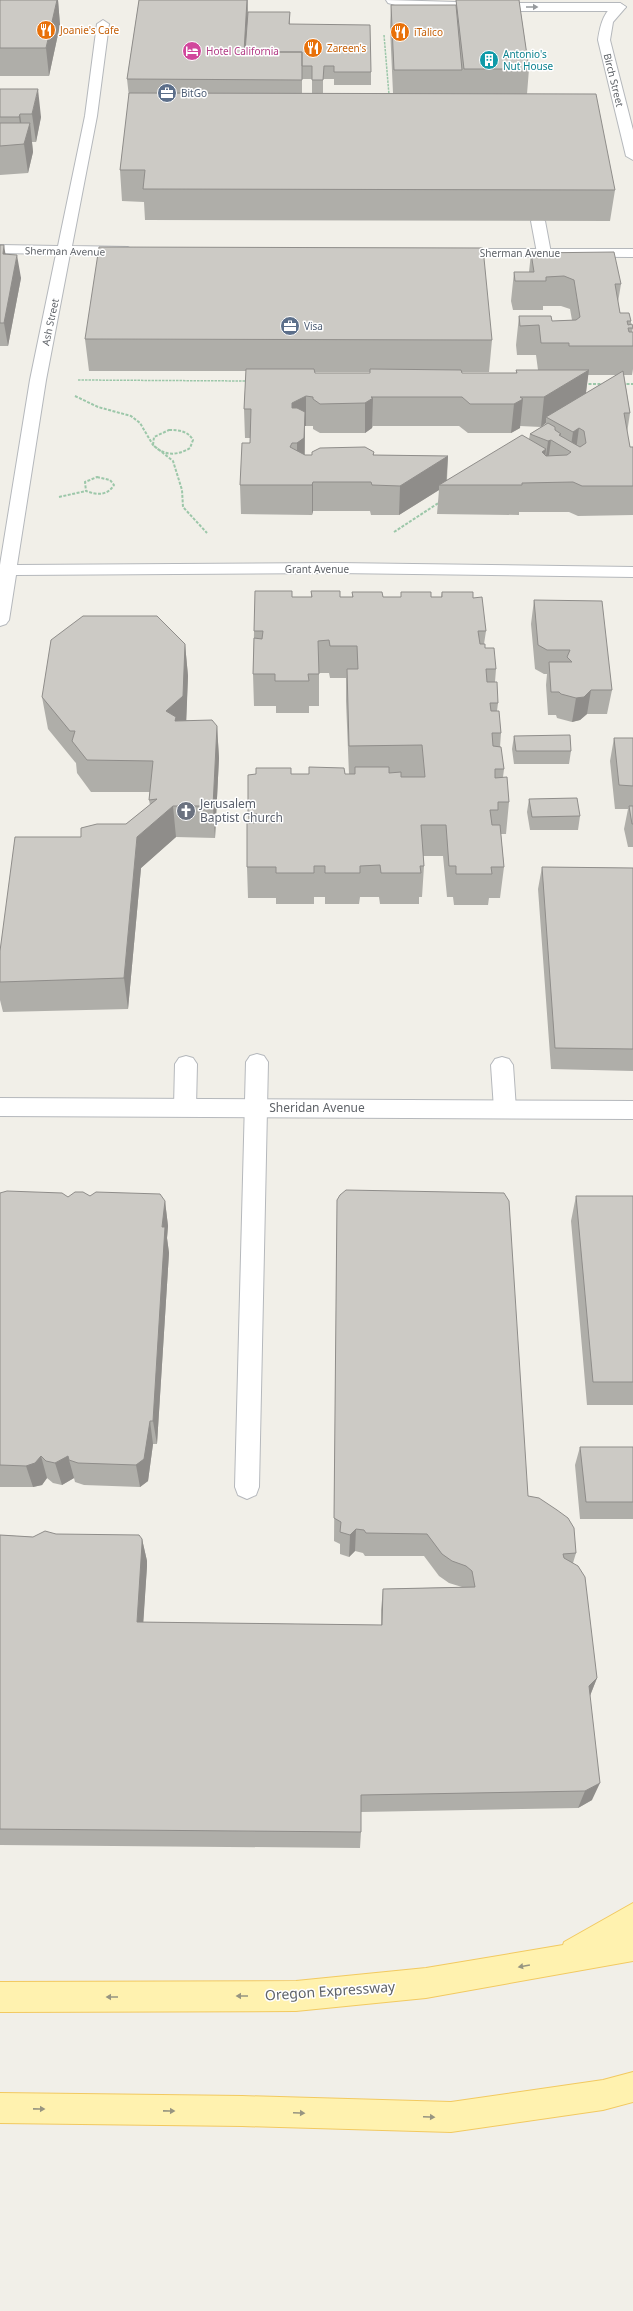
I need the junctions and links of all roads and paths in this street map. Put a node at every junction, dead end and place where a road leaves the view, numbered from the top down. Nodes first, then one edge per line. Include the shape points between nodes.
1 (392, 0) edge
2 (625, 7) edge
3 (103, 24) dead end
4 (384, 28) dead end
5 (389, 96) edge
6 (633, 156) edge
7 (538, 221) edge
8 (0, 250) edge
9 (64, 252) junction
10 (142, 252) edge
11 (438, 252) edge
12 (544, 253) junction
13 (633, 253) edge
14 (38, 380) junction
15 (65, 380) junction
16 (255, 382) edge
17 (579, 384) edge
18 (611, 384) edge
19 (619, 384) edge
20 (627, 384) junction
21 (633, 384) edge
22 (620, 388) edge
23 (153, 445) junction
24 (86, 491) junction
25 (57, 497) dead end
26 (441, 502) dead end
27 (211, 537) dead end
28 (336, 568) junction
29 (4, 570) edge
30 (633, 572) edge
31 (0, 620) edge
32 (257, 1062) dead end
33 (186, 1064) dead end
34 (502, 1065) dead end
35 (0, 1107) edge
36 (185, 1108) junction
37 (255, 1108) junction
38 (505, 1109) junction
39 (633, 1110) edge
40 (247, 1487) dead end
41 (633, 1917) edge
42 (633, 1947) edge
43 (562, 1959) junction
44 (0, 1997) edge
45 (633, 2087) edge
46 (603, 2095) junction
47 (633, 2102) edge
48 (0, 2108) edge

1 -> 2 street via 493,7
2 - 6 street, Birch Street via 607,20 604,40
3 - 9 street, Ash Street via 91,116
4 - 5 path
7 - 12 street
8 - 9 street, Sherman Avenue
9 - 10 street, Sherman Avenue
9 - 14 street, Ash Street
11 - 12 street, Sherman Avenue
12 - 13 street, Sherman Avenue
14 - 15 path
14 - 29 street, Ash Street
15 - 16 path
15 - 23 path via 63,390 98,407 131,416 148,434
17 - 18 path
19 - 20 path
20 - 21 path
20 - 22 path
23 - 23 path via 152,441 157,434 169,430 182,430 193,440 190,448 180,453 166,453
23 - 27 path via 173,461 182,490 183,507
24 - 24 path via 103,494 114,485 107,478 92,478 85,482
24 - 25 path
26 - 28 path
28 - 29 street, Grant Avenue
28 - 30 street, Grant Avenue
29 - 31 street, Ash Street
32 - 37 street
33 - 36 street
34 - 38 street
35 - 36 street, Sheridan Avenue
36 - 37 street, Sheridan Avenue
37 - 38 street, Sheridan Avenue
37 - 40 street
38 - 39 street, Sheridan Avenue
41 - 43 main road
42 - 43 main road, Oregon Expressway
43 -> 44 main road, Oregon Expressway via 426,1983 296,1996
45 - 46 main road
46 - 47 main road
48 -> 46 main road via 451,2117

